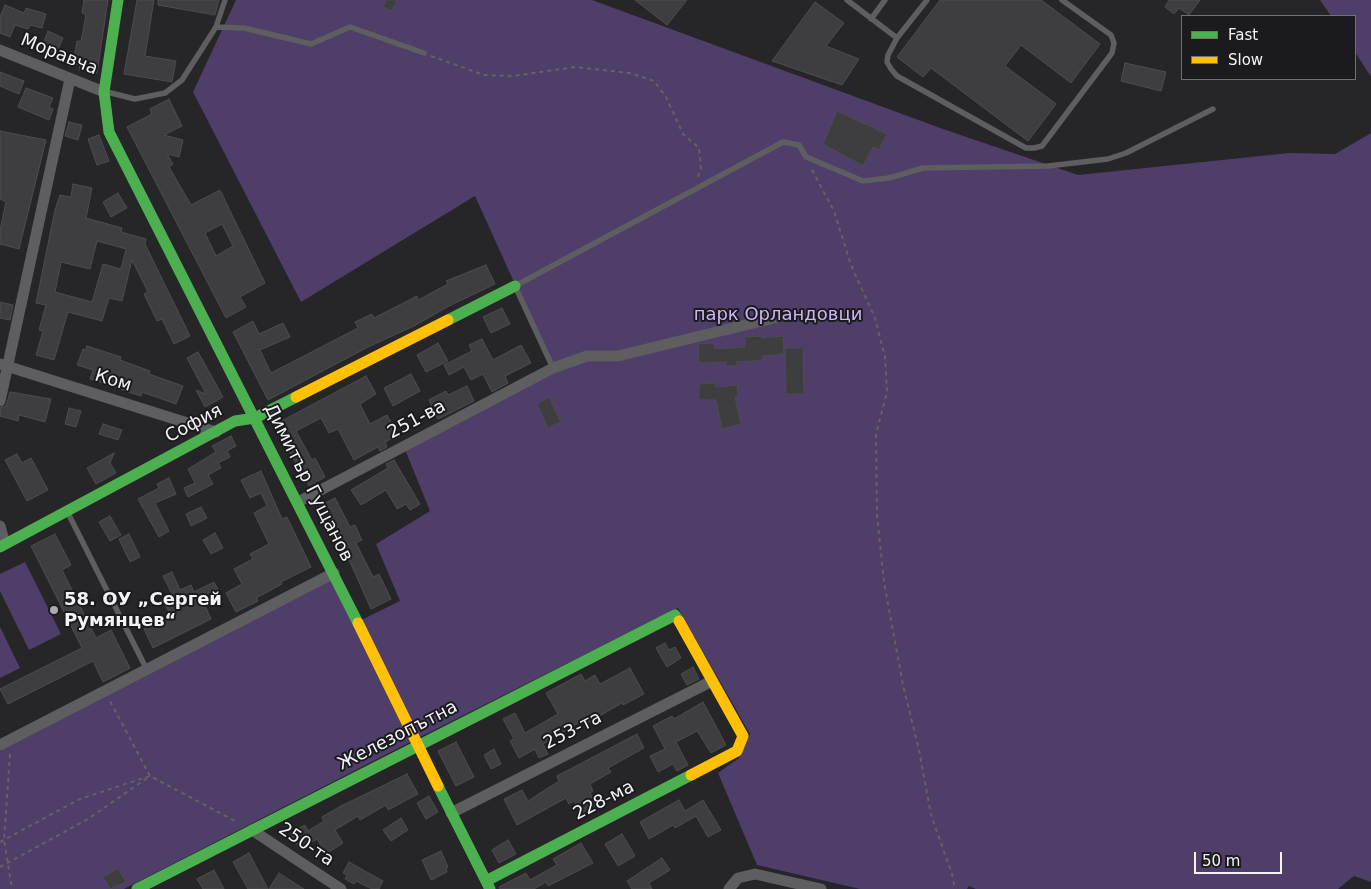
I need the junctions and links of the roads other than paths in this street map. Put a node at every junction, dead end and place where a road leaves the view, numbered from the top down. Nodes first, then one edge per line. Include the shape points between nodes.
1 (118, 0) edge
2 (225, 0) edge
3 (846, 0) edge
4 (885, 0) edge
5 (927, 0) edge
6 (1062, 0) edge
7 (871, 18) junction
8 (216, 27) junction
9 (897, 38) junction
10 (0, 50) edge
11 (424, 53) road end
12 (70, 79) junction
13 (104, 92) junction
14 (1213, 108) dead end
15 (515, 286) junction
16 (778, 317) dead end
17 (4, 366) edge
18 (553, 368) junction
19 (0, 401) edge
20 (255, 418) junction
21 (216, 432) junction
22 (298, 502) junction
23 (67, 511) junction
24 (0, 526) edge
25 (3, 545) edge
26 (334, 573) junction
27 (146, 670) junction
28 (712, 681) junction
29 (1, 741) edge
30 (417, 745) junction
31 (451, 813) junction
32 (252, 830) junction
33 (488, 885) edge
34 (141, 888) edge
35 (341, 889) edge
36 (729, 889) edge
37 (821, 889) edge

1 - 13 street, Димитър Гущанов
2 - 8 lane
3 - 7 lane
4 - 7 lane
5 - 9 lane
6 - 9 lane via 1111,35 1114,43 1112,53 1042,146 1034,148 1026,148 897,76 887,62
7 - 9 lane
8 - 11 lane via 244,28 310,44 350,27
8 - 13 lane via 182,80 165,94 135,99
10 - 12 street, Моравча
12 - 13 street, Моравча
12 - 17 street
13 - 20 street, Димитър Гущанов via 109,132
14 - 15 lane via 1108,159 1048,166 922,168 889,178 862,181 806,157 799,145 783,142
15 - 18 lane
15 - 20 street, София
16 - 18 street, 251-ва via 618,356 587,356
17 - 19 street
17 - 21 street, Ком
18 - 22 street, 251-ва
20 - 21 street, София via 235,421
20 - 22 street, Димитър Гущанов
21 - 23 street, София
22 - 26 street, Димитър Гущанов
23 - 25 street, София
23 - 27 lane
24 - 25 street
26 - 27 street
26 - 30 street, Димитър Гущанов
27 - 29 street
28 - 30 street, Железопътна via 675,615
28 - 31 street, 253-та
28 - 33 street, 228-ма via 743,736 736,751
30 - 31 street, Димитър Гущанов
30 - 32 street, Железопътна
31 - 33 street, Димитър Гущанов
32 - 34 street, Железопътна
32 - 35 street, 250-та
36 - 37 street via 738,878 755,874

